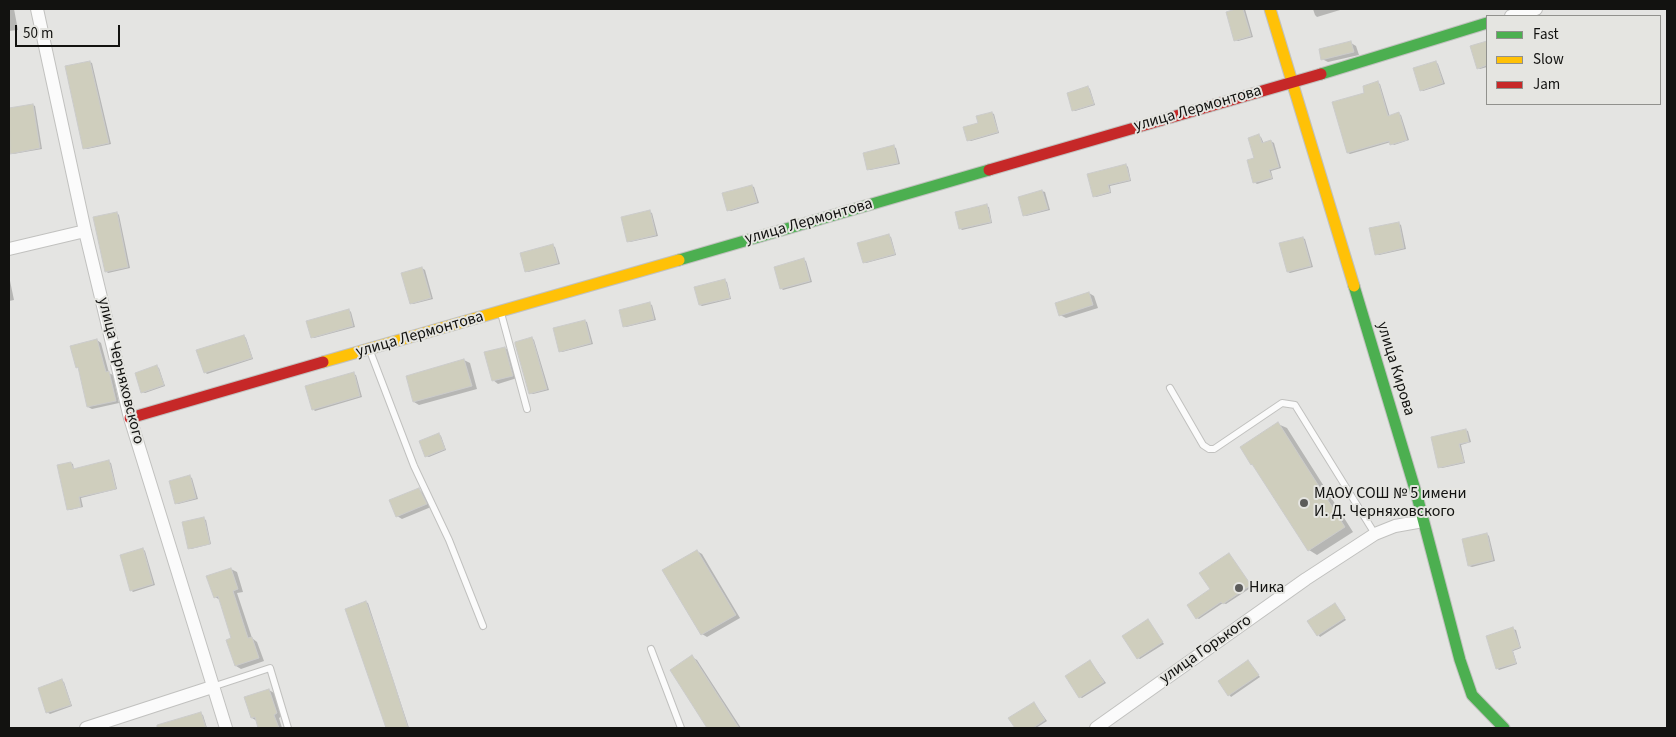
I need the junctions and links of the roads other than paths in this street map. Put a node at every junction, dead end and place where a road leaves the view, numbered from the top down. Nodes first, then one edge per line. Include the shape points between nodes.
1 (37, 9) edge
2 (1270, 9) edge
3 (1536, 9) edge
4 (1515, 15) edge
5 (1486, 23) edge
6 (1291, 82) junction
7 (85, 231) junction
8 (9, 249) edge
9 (500, 312) junction
10 (370, 350) junction
11 (1170, 388) dead end
12 (528, 409) dead end
13 (130, 418) junction
14 (1423, 521) junction
15 (1375, 534) junction
16 (483, 626) dead end
17 (651, 649) dead end
18 (212, 687) junction
19 (86, 728) edge
20 (226, 728) edge
21 (288, 728) edge
22 (681, 728) edge
23 (1096, 728) edge
24 (1504, 728) edge

1 - 7 street, улица Черняховского
2 - 6 street, улица Кирова
3 - 4 street
5 - 6 street, улица Лермонтова
6 - 9 street, улица Лермонтова
6 - 14 street, улица Кирова
7 - 8 street
7 - 13 street, улица Черняховского
9 - 10 street, улица Лермонтова
9 - 12 lane
10 - 13 street, улица Лермонтова
10 - 16 lane via 414,466 449,540
11 - 15 lane via 1203,445 1209,449 1214,449 1282,403 1295,405
13 - 18 street, улица Черняховского
14 - 15 street, улица Горького
14 - 24 street, улица Кирова via 1472,695
15 - 23 street, улица Горького
17 - 22 lane
18 - 19 street
18 - 20 street, улица Черняховского
18 - 21 lane via 270,668

